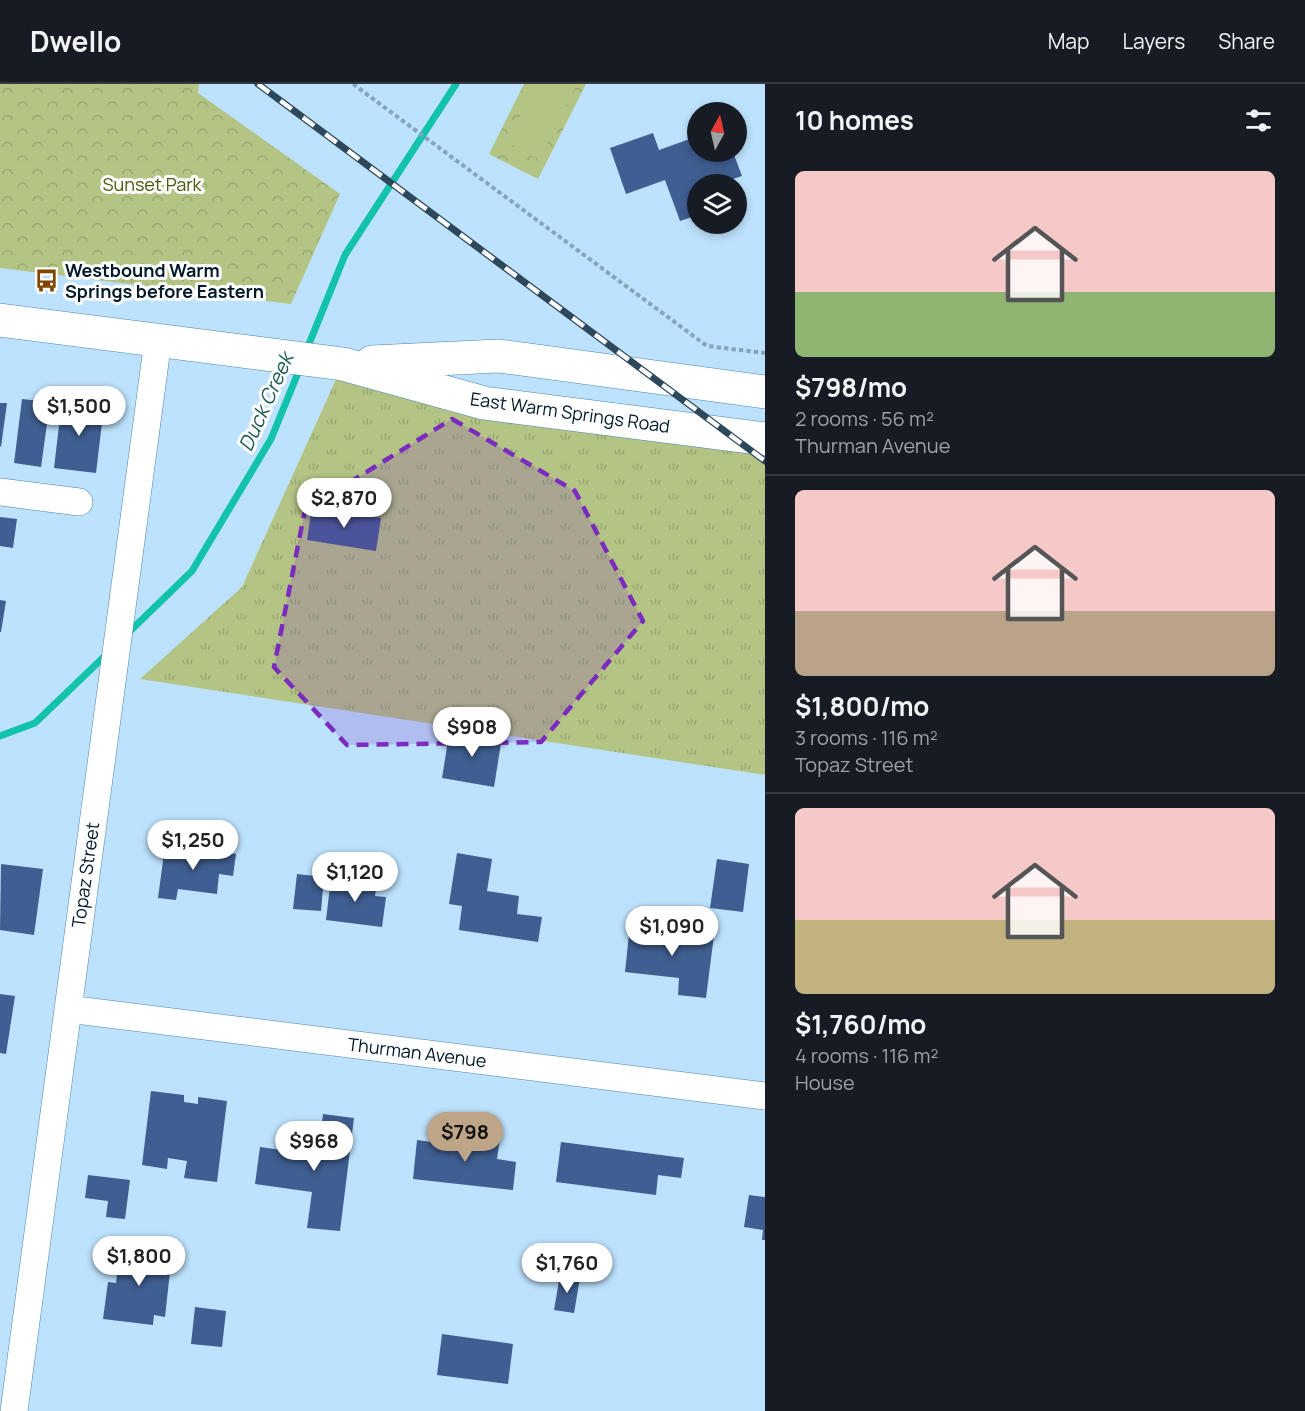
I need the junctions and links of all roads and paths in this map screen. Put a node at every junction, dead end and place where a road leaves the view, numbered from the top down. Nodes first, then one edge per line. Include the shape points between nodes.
1 (353, 84) edge
2 (0, 320) edge
3 (158, 340) junction
4 (765, 353) edge
5 (343, 364) junction
6 (765, 392) edge
7 (765, 439) edge
8 (0, 492) edge
9 (79, 502) dead end
10 (68, 1009) junction
11 (765, 1096) edge
12 (14, 1411) edge

1 - 4 path via 707,346
2 - 3 main road, East Warm Springs Road
3 - 5 main road, East Warm Springs Road
3 - 10 street, Topaz Street
5 - 6 main road, East Warm Springs Road via 499,356
5 - 7 main road, East Warm Springs Road via 484,403
8 - 9 street
10 - 11 street, Thurman Avenue
10 - 12 street, Topaz Street

